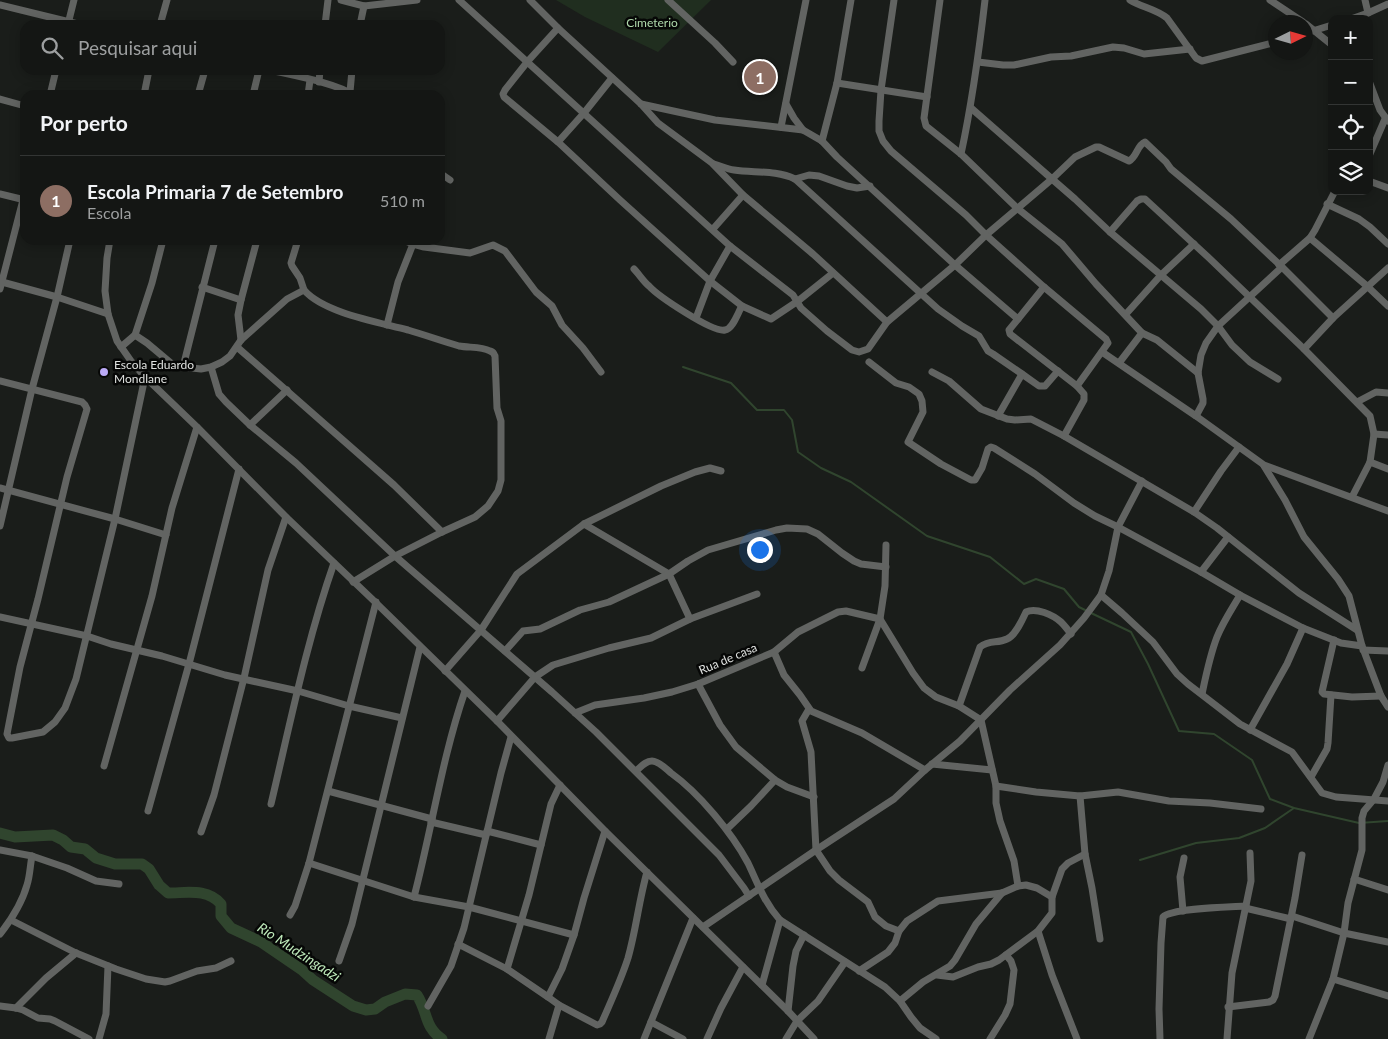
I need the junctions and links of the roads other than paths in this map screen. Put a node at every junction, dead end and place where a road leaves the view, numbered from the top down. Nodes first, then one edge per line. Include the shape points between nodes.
1 (74, 0) edge
2 (167, 0) edge
3 (328, 0) edge
4 (341, 0) edge
5 (417, 0) edge
6 (459, 0) edge
7 (668, 0) edge
8 (806, 0) edge
9 (851, 0) edge
10 (894, 0) edge
11 (940, 0) edge
12 (985, 0) edge
13 (1130, 0) edge
14 (1270, 0) edge
15 (1365, 0) edge
16 (532, 1) edge
17 (1388, 4) edge
18 (0, 5) edge
19 (364, 6) junction
20 (1368, 13) junction
21 (1292, 15) edge
22 (1362, 15) edge
23 (57, 20) edge
24 (69, 20) edge
25 (161, 20) edge
26 (326, 20) edge
27 (361, 20) edge
28 (1328, 26) edge
29 (558, 28) junction
30 (1315, 31) joint
31 (1328, 42) edge
32 (1268, 44) edge
33 (1190, 49) junction
34 (528, 61) junction
35 (733, 62) dead end
36 (978, 62) junction
37 (55, 75) edge
38 (149, 75) edge
39 (204, 75) edge
40 (258, 75) edge
41 (290, 75) edge
42 (320, 75) edge
43 (352, 75) edge
44 (612, 78) junction
45 (310, 80) junction
46 (319, 82) junction
47 (837, 83) junction
48 (51, 90) edge
49 (145, 90) edge
50 (199, 90) edge
51 (254, 90) edge
52 (309, 90) edge
53 (341, 90) edge
54 (352, 90) edge
55 (881, 90) junction
56 (1373, 92) edge
57 (927, 97) junction
58 (0, 99) edge
59 (641, 104) junction
60 (786, 104) junction
61 (20, 105) edge
62 (971, 108) junction
63 (584, 112) junction
64 (1387, 120) edge
65 (781, 127) junction
66 (803, 130) junction
67 (822, 141) junction
68 (558, 142) junction
69 (1372, 150) edge
70 (961, 154) junction
71 (712, 163) junction
72 (445, 176) edge
73 (794, 179) junction
74 (1052, 179) junction
75 (450, 180) dead end
76 (1373, 182) edge
77 (870, 186) junction
78 (1388, 188) edge
79 (0, 194) edge
80 (743, 195) junction
81 (1333, 195) edge
82 (20, 196) edge
83 (1327, 204) junction
84 (1018, 208) junction
85 (20, 212) edge
86 (713, 229) junction
87 (1110, 232) junction
88 (986, 235) junction
89 (1310, 238) junction
90 (1194, 244) junction
91 (1388, 244) edge
92 (69, 245) edge
93 (109, 245) edge
94 (162, 245) edge
95 (214, 245) edge
96 (256, 245) edge
97 (296, 245) edge
98 (413, 245) edge
99 (418, 245) edge
100 (730, 246) junction
101 (955, 265) junction
102 (1281, 266) junction
103 (634, 268) dead end
104 (1388, 268) edge
105 (833, 273) junction
106 (1161, 275) junction
107 (1, 281) edge
108 (710, 281) junction
109 (1367, 286) junction
110 (202, 287) junction
111 (1044, 288) junction
112 (304, 290) junction
113 (921, 293) junction
114 (57, 297) junction
115 (1250, 297) junction
116 (241, 300) junction
117 (798, 301) junction
118 (742, 306) junction
119 (1388, 306) edge
120 (108, 314) junction
121 (1126, 314) junction
122 (696, 318) junction
123 (1333, 318) junction
124 (1018, 319) junction
125 (887, 322) junction
126 (387, 325) junction
127 (1218, 326) junction
128 (1142, 333) junction
129 (135, 335) junction
130 (239, 344) junction
131 (121, 347) junction
132 (1304, 349) junction
133 (1102, 352) junction
134 (869, 362) dead end
135 (1119, 363) junction
136 (183, 367) junction
137 (211, 367) junction
138 (1058, 371) junction
139 (601, 372) dead end
140 (932, 372) dead end
141 (1198, 373) junction
142 (1022, 374) junction
143 (144, 377) junction
144 (1278, 379) dead end
145 (0, 381) edge
146 (1077, 386) junction
147 (32, 389) junction
148 (287, 390) junction
149 (1388, 393) edge
150 (1357, 402) junction
151 (998, 416) junction
152 (1196, 416) junction
153 (250, 425) junction
154 (197, 427) junction
155 (1374, 434) junction
156 (1388, 435) edge
157 (1064, 436) junction
158 (1239, 447) junction
159 (1370, 462) junction
160 (1264, 466) junction
161 (239, 469) junction
162 (1388, 469) edge
163 (720, 471) dead end
164 (1142, 481) junction
165 (0, 488) edge
166 (8, 490) junction
167 (1352, 497) junction
168 (60, 504) junction
169 (1388, 510) edge
170 (1194, 512) junction
171 (286, 517) junction
172 (115, 519) junction
173 (584, 524) junction
174 (0, 526) edge
175 (1118, 527) junction
176 (442, 532) junction
177 (166, 535) junction
178 (1228, 537) junction
179 (886, 545) dead end
180 (395, 556) junction
181 (334, 563) junction
182 (886, 567) junction
183 (1201, 572) junction
184 (669, 574) junction
185 (353, 582) junction
186 (757, 594) dead end
187 (1101, 595) junction
188 (1240, 595) junction
189 (376, 602) junction
190 (0, 617) edge
191 (690, 619) junction
192 (880, 619) junction
193 (31, 624) junction
194 (1303, 628) junction
195 (480, 630) junction
196 (1357, 630) junction
197 (1071, 634) junction
198 (86, 636) junction
199 (1334, 640) junction
200 (420, 647) junction
201 (1363, 648) junction
202 (136, 650) junction
203 (505, 651) junction
204 (1388, 651) edge
205 (774, 652) junction
206 (189, 664) junction
207 (862, 668) dead end
208 (444, 671) junction
209 (535, 677) junction
210 (244, 678) junction
211 (698, 684) junction
212 (298, 691) junction
213 (466, 691) junction
214 (1202, 694) junction
215 (1331, 695) junction
216 (1381, 696) junction
217 (349, 706) junction
218 (959, 706) junction
219 (1388, 707) edge
220 (809, 709) junction
221 (575, 713) junction
222 (402, 718) junction
223 (982, 720) junction
224 (497, 721) junction
225 (1250, 730) junction
226 (511, 736) junction
227 (932, 764) junction
228 (1388, 765) edge
229 (104, 766) dead end
230 (925, 770) junction
231 (992, 770) junction
232 (636, 772) junction
233 (1311, 777) junction
234 (775, 780) junction
235 (560, 785) junction
236 (996, 786) junction
237 (328, 791) junction
238 (1080, 796) junction
239 (814, 797) junction
240 (1374, 799) junction
241 (1388, 800) edge
242 (272, 804) dead end
243 (381, 806) junction
244 (1261, 809) dead end
245 (148, 811) dead end
246 (431, 821) junction
247 (727, 829) junction
248 (605, 831) junction
249 (201, 832) dead end
250 (487, 833) junction
251 (541, 845) junction
252 (0, 850) edge
253 (816, 850) junction
254 (1250, 853) dead end
255 (1085, 854) junction
256 (1302, 855) dead end
257 (32, 856) junction
258 (1184, 858) dead end
259 (309, 863) junction
260 (647, 872) junction
261 (1354, 879) junction
262 (362, 880) junction
263 (119, 884) dead end
264 (1018, 886) junction
265 (760, 889) junction
266 (1388, 890) edge
267 (1002, 893) junction
268 (749, 896) junction
269 (414, 897) junction
270 (1052, 897) junction
271 (469, 907) junction
272 (1246, 907) junction
273 (1183, 911) junction
274 (290, 915) dead end
275 (1292, 917) junction
276 (693, 918) junction
277 (12, 920) junction
278 (780, 920) junction
279 (521, 921) junction
280 (703, 927) junction
281 (899, 931) junction
282 (1038, 931) junction
283 (1344, 933) junction
284 (0, 934) edge
285 (574, 935) junction
286 (804, 935) junction
287 (1100, 939) dead end
288 (1388, 942) edge
289 (458, 944) junction
290 (76, 953) junction
291 (1006, 955) junction
292 (232, 961) dead end
293 (339, 961) dead end
294 (846, 962) junction
295 (108, 966) junction
296 (743, 967) junction
297 (506, 969) junction
298 (859, 971) junction
299 (936, 975) junction
300 (1333, 979) junction
301 (762, 985) junction
302 (1388, 996) edge
303 (548, 997) junction
304 (900, 1001) junction
305 (559, 1004) junction
306 (0, 1006) edge
307 (428, 1006) dead end
308 (1228, 1007) junction
309 (16, 1008) junction
310 (788, 1011) junction
311 (797, 1021) junction
312 (651, 1022) junction
313 (89, 1039) edge
314 (99, 1039) edge
315 (549, 1039) edge
316 (644, 1039) edge
317 (683, 1039) edge
318 (707, 1039) edge
319 (786, 1039) edge
320 (814, 1039) edge
321 (936, 1039) edge
322 (990, 1039) edge
323 (1077, 1039) edge
324 (1160, 1039) edge
325 (1227, 1039) edge
326 (1309, 1039) edge

1 - 24 street
2 - 25 street
3 - 26 street
4 - 19 street
5 - 19 street
6 - 34 street
7 - 35 street
8 - 60 street
9 - 47 street
10 - 55 street
11 - 57 street
12 - 36 street
13 - 33 street via 1161,13
14 - 21 street
15 - 20 street
16 - 29 street
17 - 20 street
18 - 23 street
19 - 27 street
20 - 22 street
28 - 30 street
29 - 34 street
29 - 44 street
30 - 31 street
32 - 33 street via 1202,61
33 - 36 street via 1144,54 1113,48 1014,65
34 - 63 street
34 - 68 street via 505,90 504,97
36 - 62 street
37 - 48 street
38 - 49 street
39 - 50 street
40 - 51 street
41 - 45 street
42 - 46 street
43 - 54 street
44 - 59 street
44 - 63 street
45 - 46 street
45 - 52 street
46 - 53 street
47 - 55 street
47 - 67 street
55 - 57 street
55 - 88 street via 879,126 883,141
56 - 64 street
57 - 70 street via 926,126
58 - 61 street
59 - 65 street via 715,120
59 - 71 street via 658,123
60 - 65 street
60 - 66 street
62 - 70 street
62 - 74 street
63 - 68 street
63 - 86 street
64 - 69 street
65 - 66 street
66 - 67 street
67 - 77 street
68 - 108 street
70 - 84 street
71 - 73 street via 733,170 776,173
71 - 80 street
72 - 75 street
73 - 77 street via 809,175 857,188
73 - 113 street
74 - 84 street
74 - 87 street
74 - 102 street via 1075,157 1096,147 1129,161 1145,142
76 - 78 street
77 - 101 street
79 - 82 street
80 - 86 street
80 - 105 street
81 - 83 street
83 - 89 street
83 - 91 street via 1359,219
84 - 88 street
84 - 121 street via 1062,244
85 - 107 street
86 - 100 street
87 - 90 street via 1137,201 1145,199
87 - 106 street
88 - 101 street
88 - 111 street
89 - 102 street
89 - 109 street
90 - 106 street
90 - 115 street
92 - 114 street
93 - 120 street via 105,291
94 - 129 street
95 - 110 street
96 - 116 street
97 - 112 street via 290,263
98 - 126 street via 398,282
99 - 139 street via 470,253 493,245 505,251 536,292 556,311 562,325
100 - 108 street
100 - 117 street
101 - 113 street
101 - 124 street
102 - 115 street
102 - 123 street
103 - 122 street via 660,296
104 - 109 street
105 - 117 street
105 - 125 street
106 - 121 street
106 - 127 street
107 - 114 street
108 - 118 street
108 - 122 street
109 - 119 street
109 - 123 street
110 - 116 street
110 - 136 street
111 - 124 street
111 - 133 street via 1106,339 1108,343
112 - 126 street via 330,307
112 - 130 street via 293,294
113 - 125 street
113 - 142 street via 938,310 979,336 988,351
114 - 120 street
114 - 147 street
115 - 127 street
115 - 132 street
116 - 130 street
117 - 118 street via 771,319
117 - 125 street via 828,331 859,352 868,348
118 - 122 street via 726,330 711,327
120 - 131 street
121 - 128 street
123 - 132 street
124 - 138 street via 1010,334
126 - 176 street via 460,346 489,350 495,356 497,408 501,421 500,485 480,513
127 - 141 street via 1206,343
127 - 144 street via 1250,362
128 - 135 street
128 - 141 street via 1157,340
129 - 131 street
129 - 136 street via 172,364
130 - 137 street via 230,356
130 - 148 street
131 - 143 street
132 - 150 street
133 - 135 street
133 - 146 street
134 - 175 street via 896,383 919,394 923,412 908,440 910,444 971,480 977,477 988,449 994,448 1074,503
135 - 152 street
136 - 137 street
137 - 153 street via 219,394
138 - 142 street via 1042,387
138 - 146 street
140 - 151 street via 949,381 981,410
141 - 152 street via 1203,399
142 - 151 street
143 - 154 street
143 - 172 street
145 - 147 street
146 - 157 street via 1084,394 1084,400
147 - 166 street
147 - 168 street via 86,405
148 - 153 street
148 - 176 street via 394,484
149 - 150 street via 1376,392
150 - 155 street via 1370,416
151 - 157 street via 1031,419
152 - 158 street
153 - 180 street via 296,463
154 - 161 street
154 - 177 street
155 - 156 street
155 - 159 street
157 - 164 street
158 - 160 street
158 - 170 street
159 - 162 street
159 - 167 street
160 - 167 street
160 - 196 street via 1304,537 1349,596
161 - 171 street
161 - 206 street
163 - 173 street via 710,468 695,472
164 - 170 street
164 - 175 street
165 - 166 street
166 - 168 street
166 - 174 street
167 - 169 street
168 - 172 street
168 - 193 street
170 - 178 street
171 - 181 street
171 - 210 street via 268,570
172 - 177 street
172 - 198 street
173 - 184 street
173 - 195 street via 517,574
175 - 183 street
175 - 187 street
176 - 180 street
177 - 202 street
178 - 183 street
178 - 196 street via 1299,593
179 - 182 street
180 - 185 street
180 - 195 street
181 - 185 street
181 - 212 street
182 - 184 street via 854,561 807,529 787,528 708,550
182 - 192 street
183 - 188 street
184 - 191 street
184 - 203 street via 610,602 580,610 540,629 523,631
185 - 189 street
186 - 191 street
187 - 197 street
187 - 214 street via 1152,642 1177,674
188 - 194 street
188 - 214 street via 1217,637
189 - 200 street
189 - 217 street
190 - 193 street
191 - 209 street via 651,638 554,665
192 - 205 street, Rua de casa via 854,612 838,612 798,632
192 - 207 street
192 - 218 street via 924,688
193 - 198 street
193 - 198 street via 8,738 43,732 55,722 65,708 76,680
194 - 199 street
194 - 225 street
195 - 203 street
195 - 208 street
196 - 201 street
197 - 218 street via 1060,621 1048,614 1035,610 1026,612 1011,637 980,647
197 - 223 street
198 - 202 street
199 - 201 street
199 - 215 street via 1322,690 1324,694
200 - 208 street
200 - 222 street
201 - 204 street
201 - 216 street
202 - 206 street
202 - 229 street
203 - 209 street
205 - 211 street, Rua de casa
205 - 220 street via 782,672
206 - 210 street
206 - 245 street
208 - 213 street
209 - 221 street
209 - 224 street
210 - 212 street
210 - 249 street via 214,795
211 - 221 street, Rua de casa via 644,698 595,705
211 - 234 street via 736,747
212 - 217 street
212 - 242 street
213 - 224 street
213 - 246 street via 452,732
214 - 225 street
215 - 216 street
215 - 233 street via 1327,749
216 - 219 street
217 - 222 street
217 - 237 street
218 - 223 street
220 - 230 street via 862,733
220 - 239 street via 802,725 811,752
221 - 232 street
222 - 243 street
223 - 227 street
223 - 231 street
224 - 226 street
225 - 233 street via 1288,749
226 - 235 street
226 - 250 street
227 - 230 street
227 - 231 street
228 - 240 street
230 - 253 street via 894,798
231 - 236 street
232 - 247 street via 647,762 658,763 679,778
232 - 268 street via 719,855
233 - 240 street via 1319,791 1327,795
234 - 239 street
234 - 247 street
235 - 248 street
235 - 251 street via 551,804
236 - 238 street
236 - 264 street via 996,803 1014,861
237 - 243 street
237 - 259 street
238 - 244 street via 1118,792
238 - 255 street
239 - 253 street
240 - 241 street
240 - 261 street via 1362,818 1362,850
243 - 246 street
243 - 262 street
246 - 250 street
246 - 269 street
247 - 265 street
248 - 260 street
248 - 285 street
250 - 251 street
250 - 271 street
251 - 279 street
252 - 257 street
253 - 265 street
253 - 281 street via 839,880 868,902 875,917
254 - 272 street via 1251,881
255 - 270 street via 1062,868
255 - 287 street
256 - 275 street
257 - 263 street via 96,881
257 - 277 street via 27,885
258 - 273 street via 1180,877
259 - 262 street
259 - 274 street
260 - 276 street
260 - 305 street via 624,970 602,1022 596,1025
261 - 266 street
261 - 283 street
262 - 269 street
262 - 293 street
264 - 267 street
264 - 270 street via 1037,888
265 - 268 street
265 - 278 street
267 - 281 street via 938,902 907,921
267 - 299 street via 976,924 955,960
268 - 280 street
269 - 271 street
270 - 282 street via 1052,913
271 - 279 street
271 - 289 street
272 - 273 street
272 - 275 street
272 - 308 street
273 - 324 street via 1163,917
275 - 283 street
275 - 308 street via 1273,1000
276 - 280 street
276 - 312 street
277 - 284 street
277 - 290 street
278 - 286 street
278 - 301 street
279 - 285 street
279 - 297 street
280 - 296 street
281 - 298 street via 888,952
282 - 291 street
282 - 323 street
283 - 288 street
283 - 300 street
285 - 303 street
286 - 294 street
286 - 310 street via 794,957
289 - 297 street
289 - 307 street via 451,966
290 - 295 street
290 - 309 street
291 - 299 street via 991,964 953,977
291 - 322 street via 1014,970 1010,1004
292 - 295 street via 165,982
294 - 298 street
294 - 311 street via 818,1001
295 - 314 street via 106,1014
296 - 301 street
296 - 318 street
297 - 303 street
298 - 304 street
299 - 304 street
300 - 302 street
300 - 326 street
301 - 310 street
303 - 305 street
304 - 321 street via 920,1028
305 - 315 street
306 - 309 street
308 - 325 street
309 - 313 street via 38,1018 55,1020
310 - 311 street
311 - 319 street
311 - 320 street
312 - 316 street
312 - 317 street

